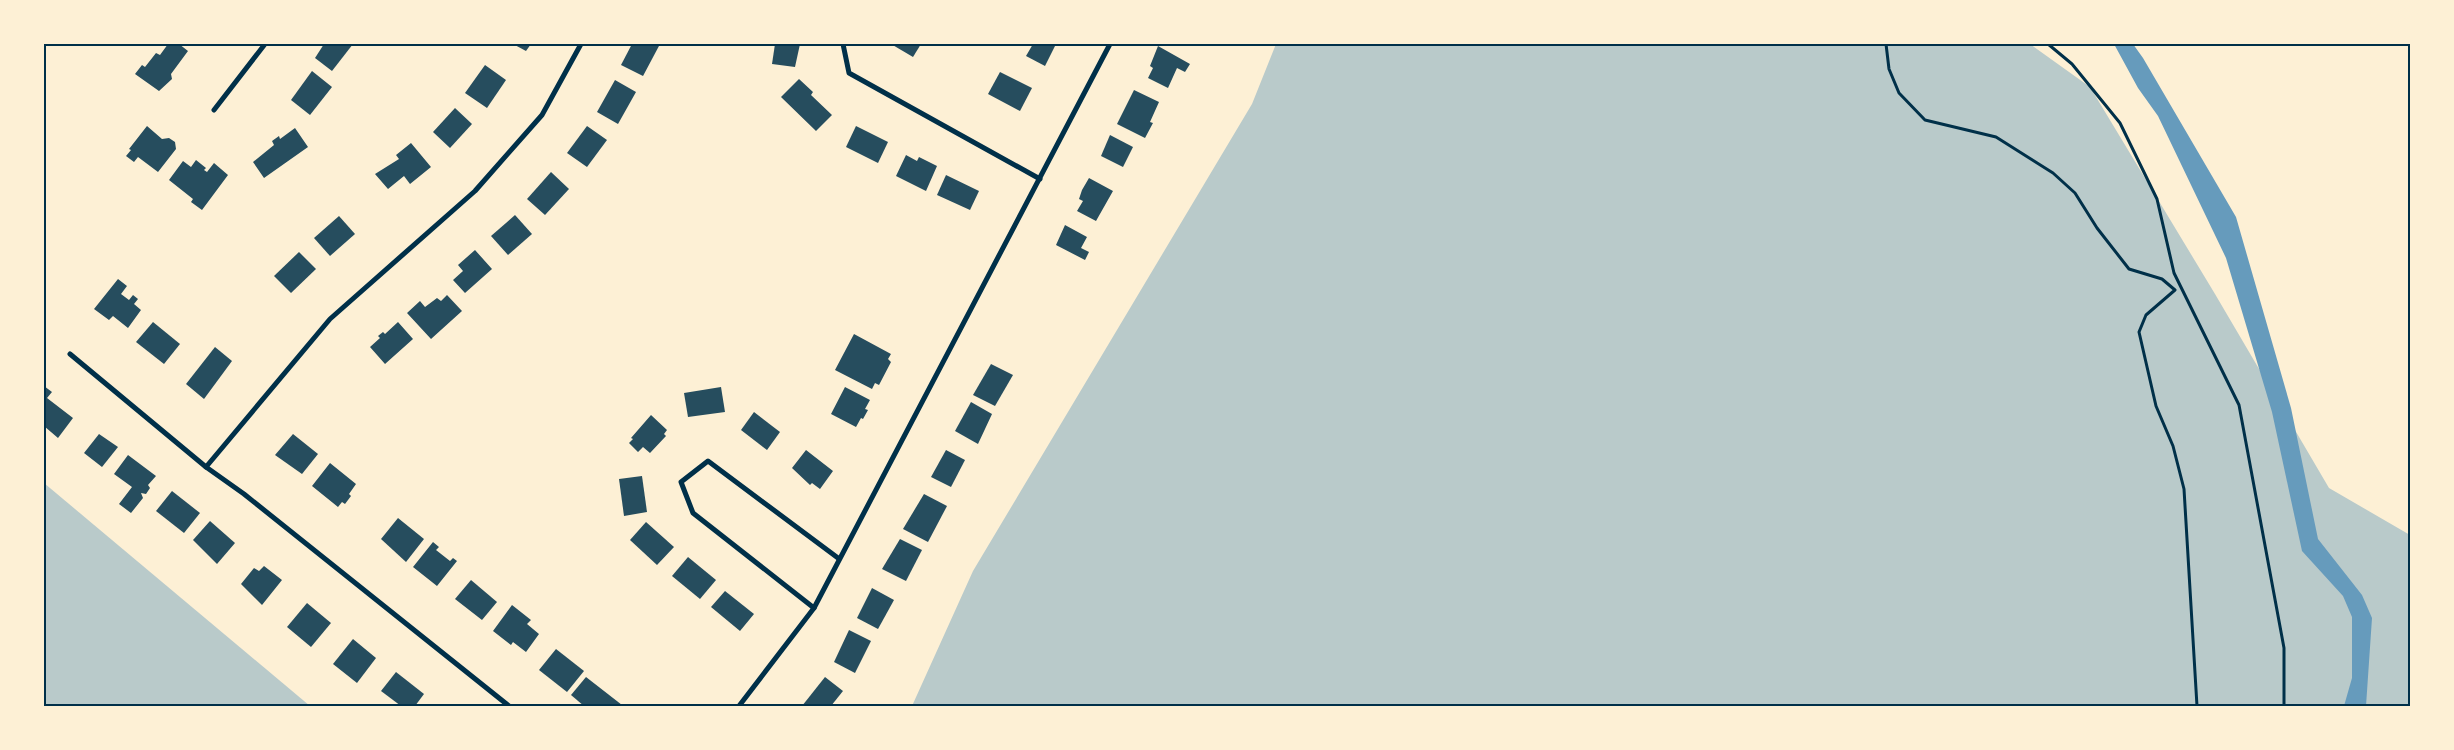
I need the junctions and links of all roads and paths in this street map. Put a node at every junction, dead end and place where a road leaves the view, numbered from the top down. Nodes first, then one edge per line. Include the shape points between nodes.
1 (265, 44) edge
2 (581, 44) edge
3 (843, 44) edge
4 (1110, 44) edge
5 (1886, 44) edge
6 (2048, 44) edge
7 (214, 110) dead end
8 (1040, 179) junction
9 (70, 354) dead end
10 (206, 467) junction
11 (838, 558) junction
12 (814, 608) junction
13 (509, 706) edge
14 (739, 706) edge
15 (2197, 706) edge
16 (2284, 706) edge

1 - 7 street
2 - 10 street via 542,115 475,191 330,319
3 - 8 street via 849,73
4 - 8 street
5 - 15 path via 1889,69 1899,93 1925,120 1996,137 2054,173 2075,193 2096,228 2129,269 2162,279 2174,290 2146,315 2139,332 2156,406 2173,446 2184,489
6 - 16 path via 2072,64 2120,123 2157,199 2174,273 2239,405 2284,648
8 - 11 street
9 - 10 street
10 - 13 street
11 - 12 street
11 - 12 street via 708,461 681,482 693,513
12 - 14 street

